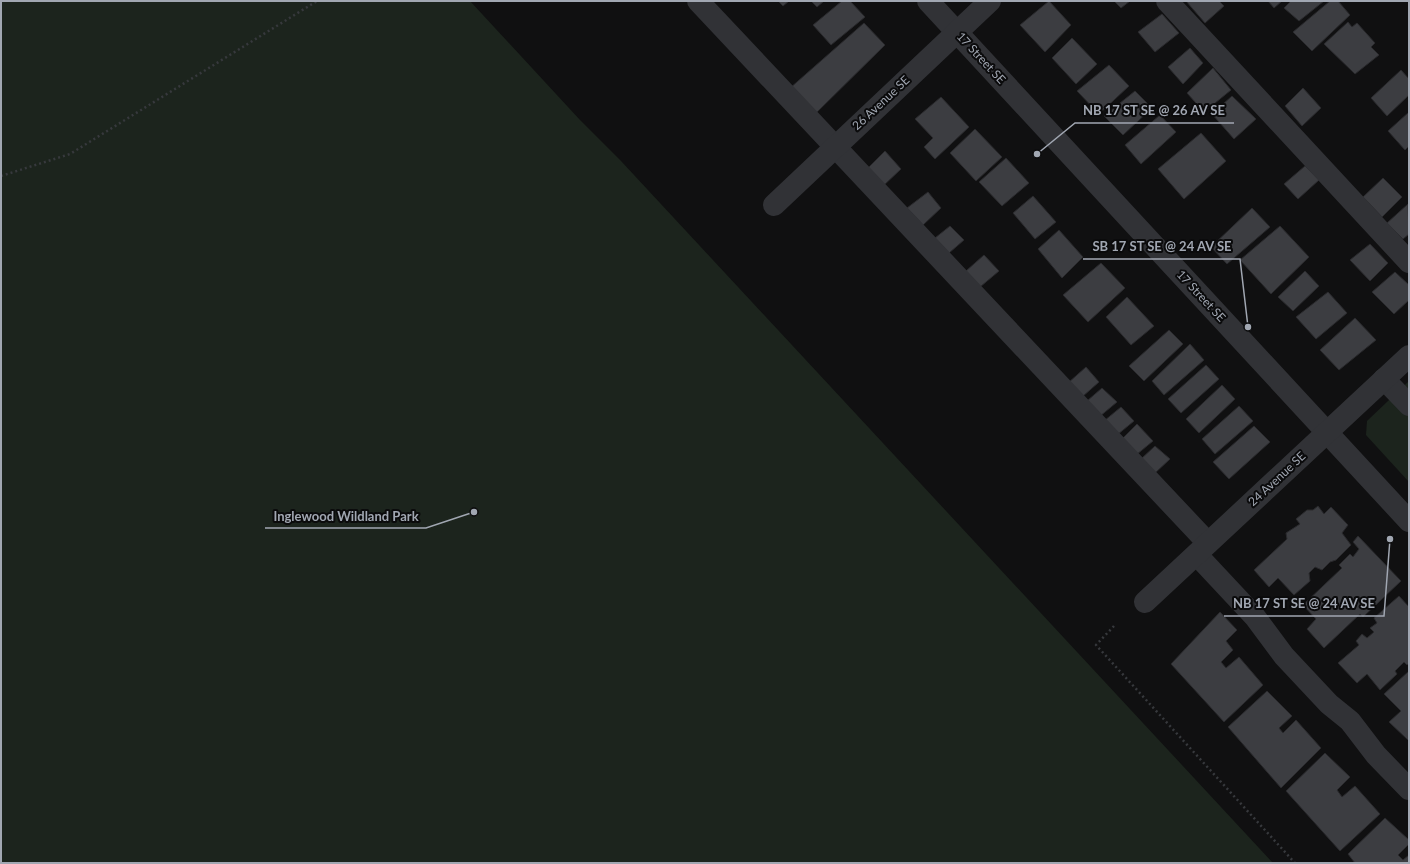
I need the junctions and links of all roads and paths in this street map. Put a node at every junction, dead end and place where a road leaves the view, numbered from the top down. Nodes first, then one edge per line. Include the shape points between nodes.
1 (317, 1) edge
2 (698, 1) edge
3 (928, 1) edge
4 (990, 1) edge
5 (1167, 1) edge
6 (956, 32) junction
7 (834, 147) junction
8 (1, 176) edge
9 (774, 205) dead end
10 (1409, 262) edge
11 (1409, 356) edge
12 (1384, 379) junction
13 (1409, 405) edge
14 (1326, 433) junction
15 (1409, 521) edge
16 (1203, 549) junction
17 (1145, 602) dead end
18 (1114, 626) dead end
19 (1409, 789) edge
20 (1294, 863) edge

1 - 8 path via 70,154
2 - 7 street
3 - 6 street, 17 Street SE
4 - 6 street, 26 Avenue SE
5 - 10 street
6 - 7 street, 26 Avenue SE
6 - 14 street, 17 Street SE
7 - 9 street, 26 Avenue SE
7 - 16 street
11 - 12 street, 24 Avenue SE
12 - 13 street
12 - 14 street, 24 Avenue SE
14 - 15 street, 17 Street SE
14 - 16 street, 24 Avenue SE
16 - 17 street, 24 Avenue SE
16 - 19 street via 1284,656 1329,704 1350,722 1376,755
18 - 20 path via 1096,645

